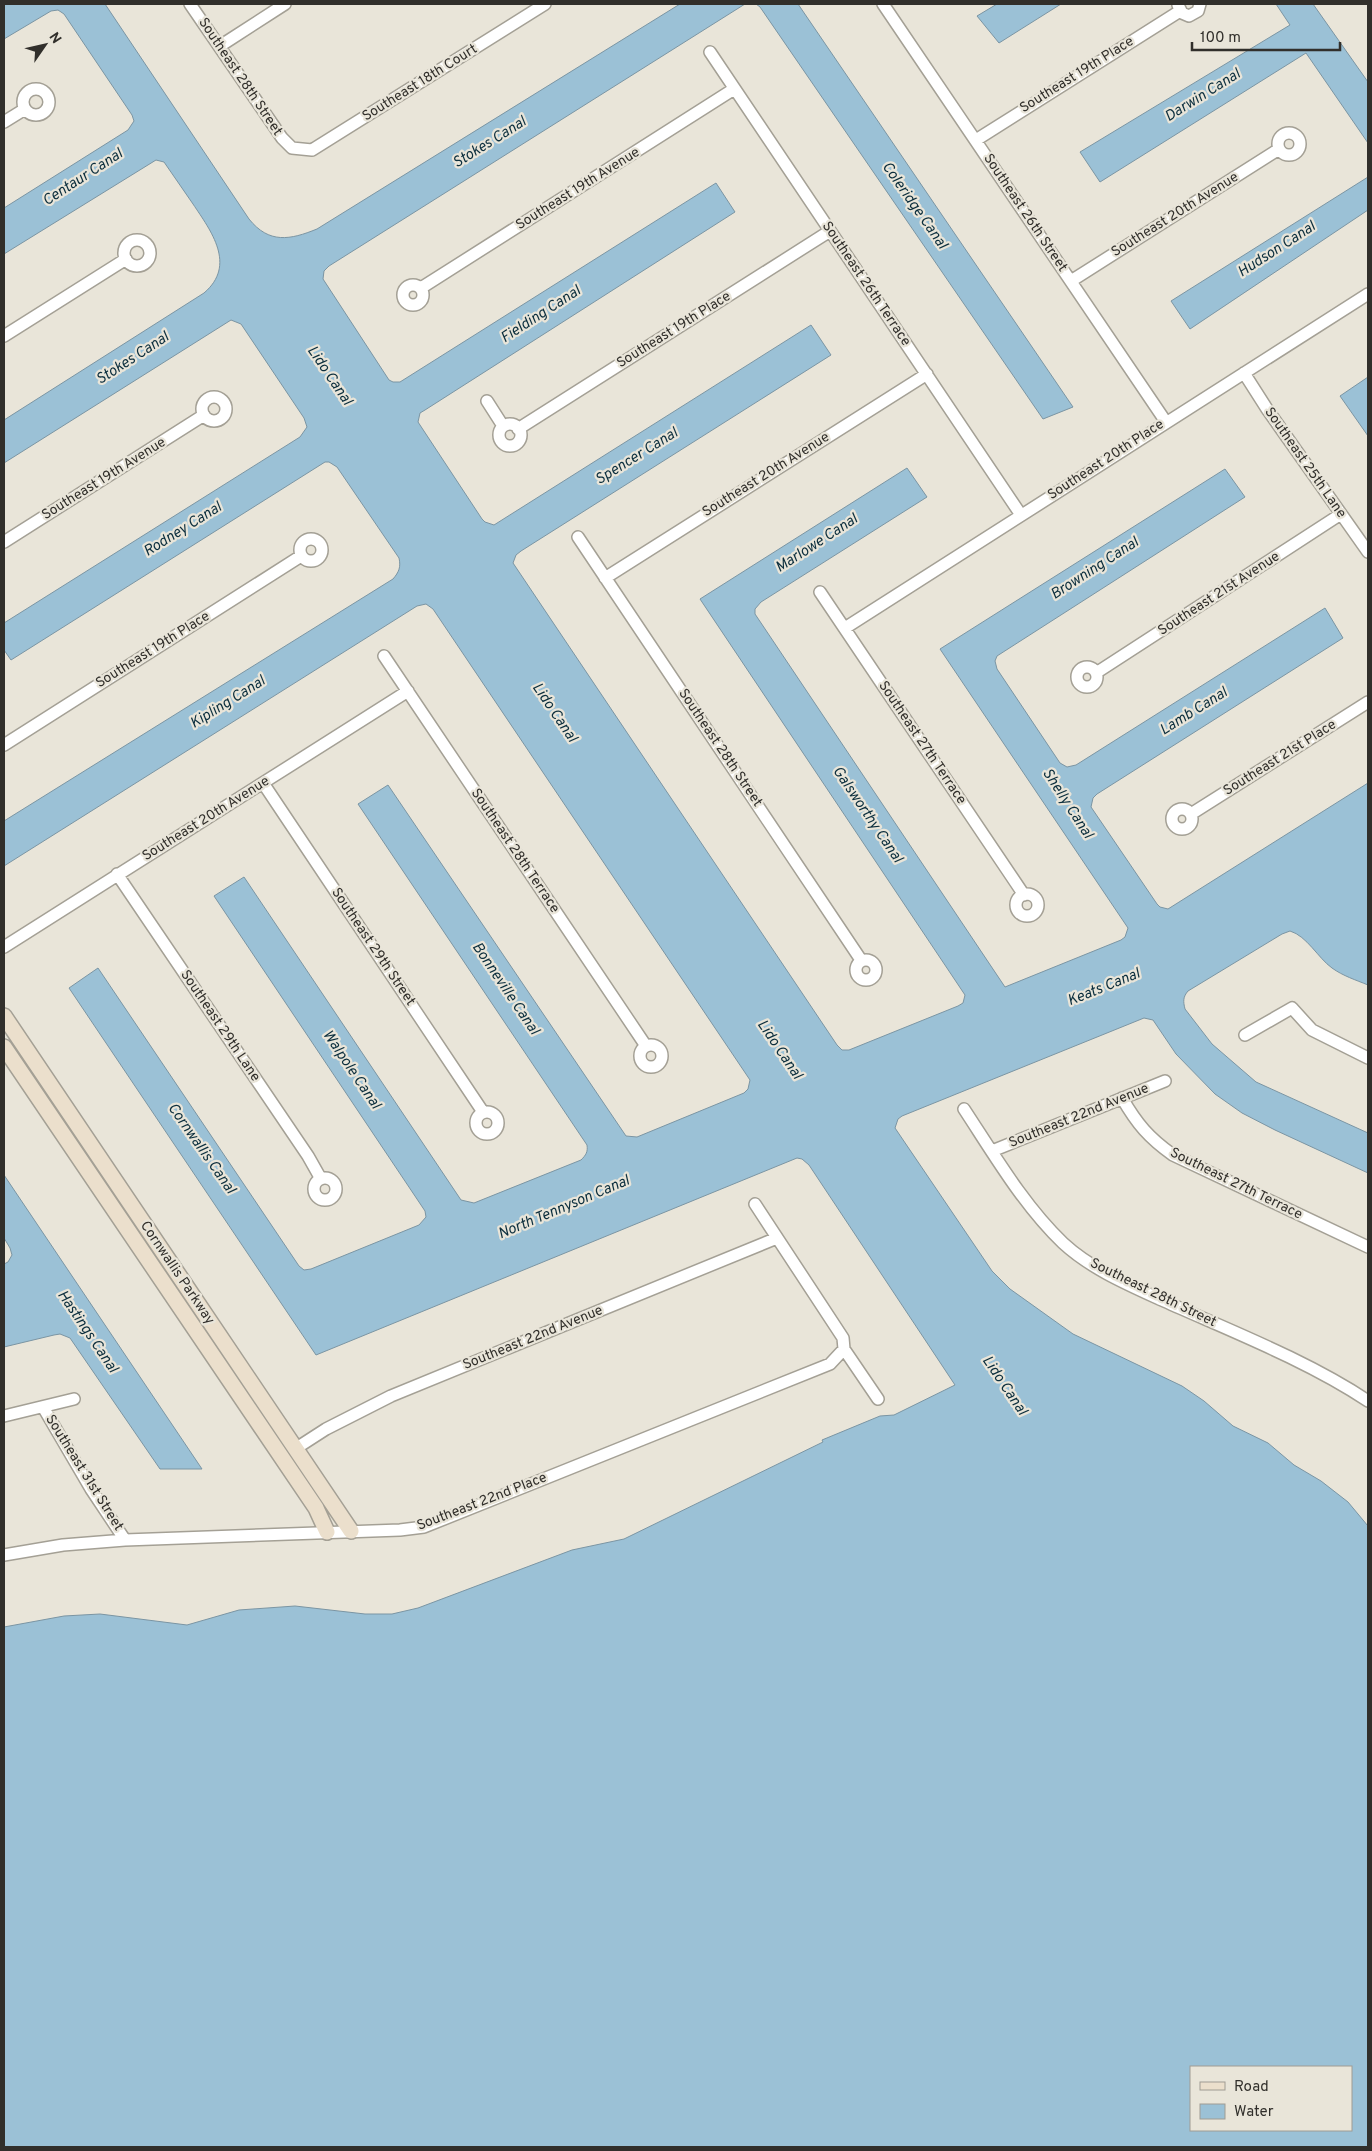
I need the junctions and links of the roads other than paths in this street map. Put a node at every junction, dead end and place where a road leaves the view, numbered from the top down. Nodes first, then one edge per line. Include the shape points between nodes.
1 (190, 4) edge
2 (285, 4) edge
3 (545, 4) edge
4 (883, 4) edge
5 (1200, 4) edge
6 (1179, 7) edge
7 (220, 46) junction
8 (710, 52) dead end
9 (734, 89) junction
10 (25, 109) dead end
11 (4, 122) edge
12 (976, 140) junction
13 (292, 148) joint
14 (1279, 149) dead end
15 (830, 231) junction
16 (126, 259) dead end
17 (1071, 281) junction
18 (421, 288) dead end
19 (1368, 294) edge
20 (4, 336) edge
21 (1244, 373) junction
22 (927, 374) junction
23 (487, 401) dead end
24 (204, 415) dead end
25 (1166, 422) junction
26 (503, 426) junction
27 (518, 429) junction
28 (1341, 514) junction
29 (1022, 515) junction
30 (578, 537) dead end
31 (4, 542) edge
32 (1368, 552) edge
33 (302, 556) dead end
34 (605, 578) junction
35 (820, 592) dead end
36 (845, 628) junction
37 (384, 656) dead end
38 (1096, 673) dead end
39 (408, 691) junction
40 (1368, 702) edge
41 (4, 744) edge
42 (263, 783) junction
43 (1191, 814) dead end
44 (117, 874) junction
45 (1024, 895) dead end
46 (4, 948) edge
47 (861, 960) dead end
48 (4, 1016) edge
49 (1246, 1035) dead end
50 (646, 1046) dead end
51 (4, 1047) edge
52 (1368, 1058) edge
53 (1165, 1081) dead end
54 (1122, 1098) junction
55 (964, 1109) dead end
56 (483, 1112) dead end
57 (992, 1151) junction
58 (321, 1179) dead end
59 (121, 1190) junction
60 (107, 1199) junction
61 (755, 1204) dead end
62 (777, 1238) junction
63 (1368, 1247) edge
64 (844, 1350) junction
65 (74, 1399) dead end
66 (878, 1399) dead end
67 (1368, 1400) edge
68 (43, 1407) junction
69 (4, 1416) edge
70 (295, 1449) junction
71 (351, 1531) junction
72 (327, 1532) junction
73 (125, 1540) junction
74 (4, 1555) edge

1 - 7 street, Southeast 28th Street
2 - 7 street
3 - 13 street, Southeast 18th Court via 322,145 312,150
4 - 12 street, Southeast 26th Street
5 - 6 street, Southeast 19th Place via 1192,15 1185,15
6 - 12 street, Southeast 19th Place
7 - 13 street, Southeast 28th Street
8 - 9 street, Southeast 26th Terrace
9 - 15 street, Southeast 26th Terrace
9 - 18 street, Southeast 19th Avenue
10 - 11 street
12 - 17 street, Southeast 26th Street
14 - 17 street, Southeast 20th Avenue
15 - 22 street, Southeast 26th Terrace
15 - 27 street, Southeast 19th Place
16 - 20 street
17 - 25 street, Southeast 26th Street
19 - 21 street, Southeast 20th Place
21 - 25 street, Southeast 20th Place
21 - 28 street, Southeast 25th Lane
22 - 29 street, Southeast 26th Terrace
22 - 34 street, Southeast 20th Avenue
23 - 26 street
24 - 31 street, Southeast 19th Avenue
25 - 29 street, Southeast 20th Place
26 - 27 street via 513,425
26 - 27 street, Southeast 19th Place via 499,438 507,446 519,440
28 - 32 street, Southeast 25th Lane
28 - 38 street, Southeast 21st Avenue
29 - 36 street, Southeast 20th Place
30 - 34 street, Southeast 28th Street
33 - 41 street, Southeast 19th Place
34 - 47 street, Southeast 28th Street
35 - 36 street, Southeast 27th Terrace
36 - 45 street, Southeast 27th Terrace
37 - 39 street, Southeast 28th Terrace
39 - 42 street, Southeast 20th Avenue
39 - 50 street, Southeast 28th Terrace
40 - 43 street, Southeast 21st Place
42 - 44 street, Southeast 20th Avenue
42 - 56 street, Southeast 29th Street
44 - 46 street, Southeast 20th Avenue
44 - 58 street, Southeast 29th Lane
48 - 59 street, Cornwallis Parkway
49 - 52 street via 1292,1008 1312,1030
51 - 60 street, Cornwallis Parkway
53 - 54 street, Southeast 22nd Avenue
54 - 57 street, Southeast 22nd Avenue
54 - 63 street, Southeast 27th Terrace via 1136,1123 1173,1155
55 - 57 street, Southeast 28th Street
57 - 67 street, Southeast 28th Street via 1040,1217 1062,1242 1082,1258 1130,1285 1317,1371
59 - 60 street
59 - 70 street, Cornwallis Parkway
60 - 72 street, Cornwallis Parkway via 316,1508
61 - 62 street
62 - 64 street via 844,1338
62 - 70 street, Southeast 22nd Avenue via 391,1396 326,1429
64 - 66 street
64 - 71 street, Southeast 22nd Place via 830,1364 445,1520 412,1529
65 - 68 street
68 - 69 street
68 - 73 street, Southeast 31st Street
70 - 71 street, Cornwallis Parkway
71 - 72 street, Southeast 22nd Place
72 - 73 street, Southeast 22nd Place
73 - 74 street, Southeast 22nd Place via 62,1545

